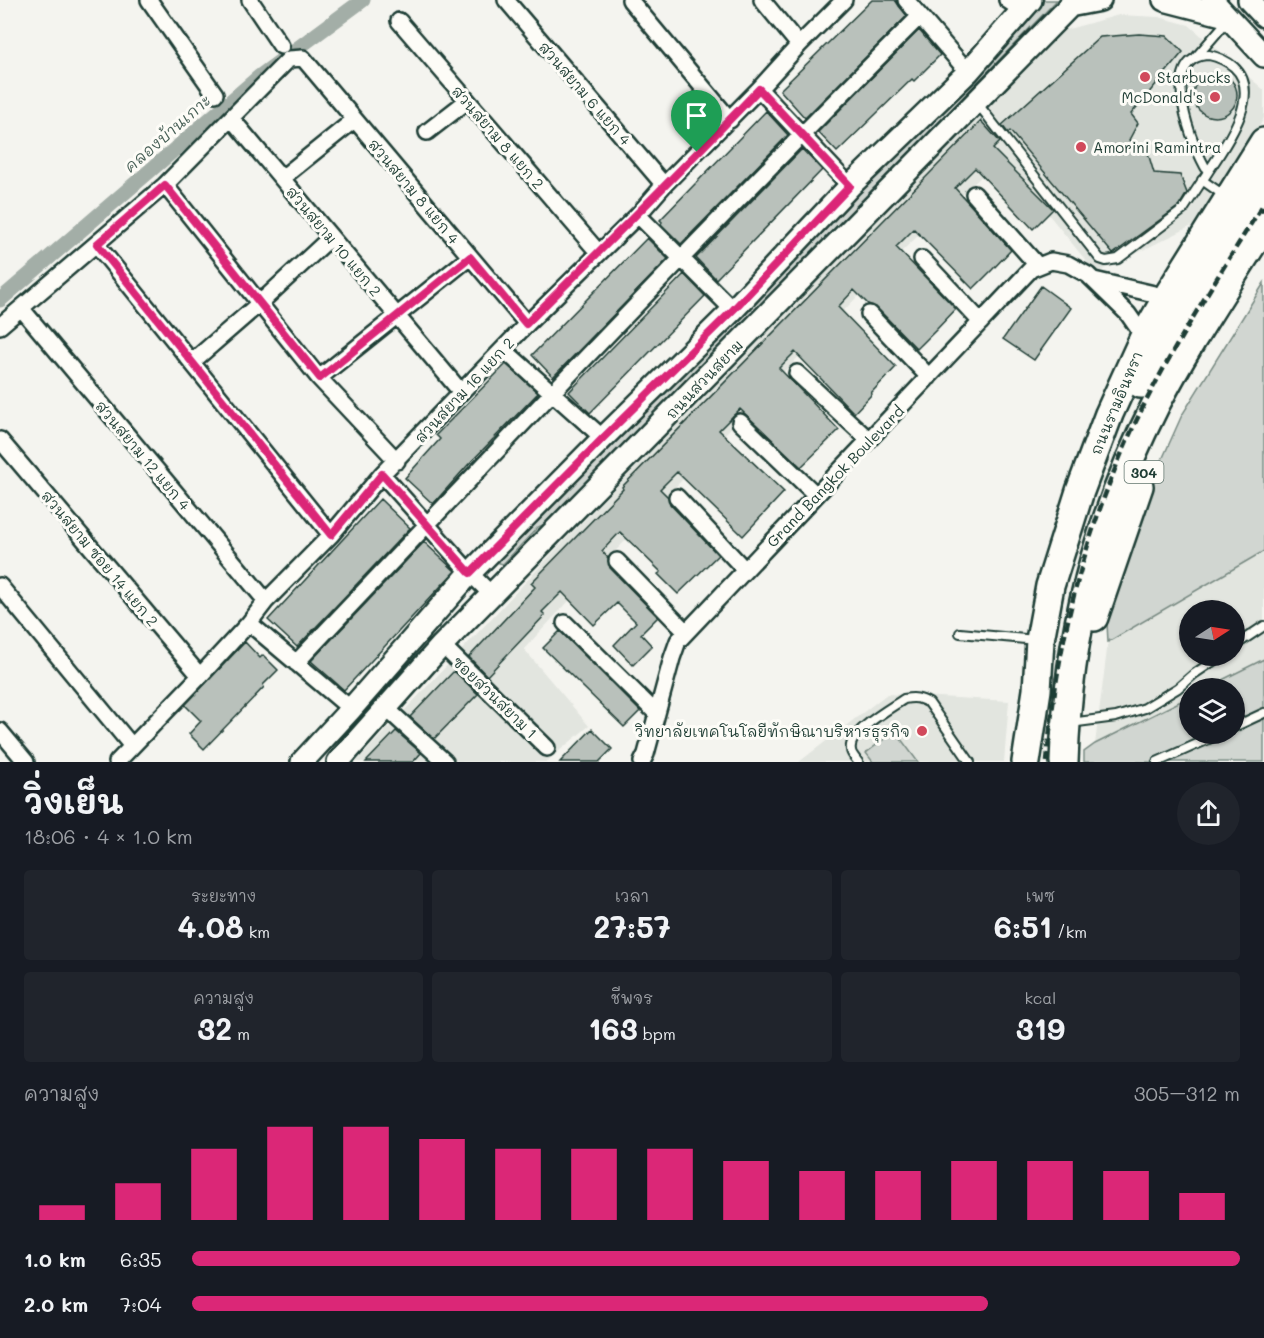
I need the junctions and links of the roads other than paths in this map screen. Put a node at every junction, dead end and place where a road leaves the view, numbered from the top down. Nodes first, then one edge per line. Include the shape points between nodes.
1 (148, 0) edge
2 (250, 0) edge
3 (506, 0) edge
4 (630, 0) edge
5 (762, 0) edge
6 (844, 0) edge
7 (906, 0) edge
8 (1100, 0) edge
9 (1164, 0) edge
10 (1212, 0) edge
11 (1249, 0) edge
12 (1020, 3) edge
13 (1072, 3) edge
14 (920, 16) junction
15 (1264, 16) edge
16 (1228, 17) junction
17 (399, 21) dead end
18 (799, 45) junction
19 (281, 46) dead end
20 (1264, 56) edge
21 (1196, 57) junction
22 (968, 72) junction
23 (759, 89) junction
24 (215, 94) dead end
25 (467, 101) junction
26 (976, 102) junction
27 (231, 118) junction
28 (354, 120) junction
29 (730, 120) junction
30 (427, 132) dead end
31 (801, 135) junction
32 (1261, 159) edge
33 (1208, 172) junction
34 (282, 178) junction
35 (1202, 180) junction
36 (165, 185) junction
37 (664, 185) junction
38 (850, 186) junction
39 (974, 194) dead end
40 (1228, 199) junction
41 (638, 215) junction
42 (1264, 225) edge
43 (331, 237) junction
44 (97, 244) junction
45 (598, 252) junction
46 (1264, 254) edge
47 (470, 257) junction
48 (922, 259) dead end
49 (682, 260) junction
50 (1038, 266) junction
51 (1094, 280) junction
52 (1155, 293) junction
53 (260, 303) junction
54 (21, 308) junction
55 (733, 310) junction
56 (869, 314) dead end
57 (1128, 314) junction
58 (396, 316) junction
59 (981, 322) junction
60 (526, 324) junction
61 (0, 326) edge
62 (1144, 337) junction
63 (503, 349) junction
64 (192, 362) junction
65 (797, 373) dead end
66 (929, 377) junction
67 (320, 378) junction
68 (461, 392) junction
69 (552, 393) junction
70 (740, 422) dead end
71 (603, 438) junction
72 (0, 440) edge
73 (869, 440) junction
74 (397, 461) junction
75 (382, 474) junction
76 (816, 495) junction
77 (677, 497) dead end
78 (427, 524) junction
79 (331, 535) junction
80 (617, 561) dead end
81 (745, 570) junction
82 (470, 573) junction
83 (1078, 578) junction
84 (0, 586) edge
85 (492, 595) junction
86 (266, 601) junction
87 (249, 623) junction
88 (565, 623) dead end
89 (1264, 626) edge
90 (686, 632) junction
91 (960, 633) dead end
92 (1245, 639) edge
93 (1040, 640) junction
94 (442, 645) junction
95 (297, 663) junction
96 (1206, 666) edge
97 (200, 676) junction
98 (1069, 689) junction
99 (1037, 690) junction
100 (386, 708) junction
101 (351, 709) junction
102 (1264, 713) edge
103 (657, 714) junction
104 (1245, 722) edge
105 (1065, 724) junction
106 (0, 731) edge
107 (1198, 744) edge
108 (131, 745) junction
109 (548, 748) dead end
110 (26, 762) edge
111 (117, 762) edge
112 (302, 762) edge
113 (338, 762) edge
114 (445, 762) edge
115 (642, 762) edge
116 (858, 762) edge
117 (970, 762) edge
118 (1026, 762) edge
119 (1064, 762) edge
120 (1157, 762) edge

1 - 24 street
2 - 19 street
3 - 37 street, สวนสยาม 6 แยก 4
4 - 29 street
5 - 18 street
6 - 18 street, สวนสยาม 16 แยก 2
7 - 14 street
8 - 13 street
9 - 16 street
10 - 16 street
11 - 15 street
12 - 22 street, ถนนสวนสยาม
13 - 26 street, ถนนสวนสยาม
14 - 22 street
14 - 31 street
16 - 20 street
16 - 21 lane
17 - 25 street, สวนสยาม 8 แยก 2
18 - 23 street, สวนสยาม 16 แยก 2
21 - 33 lane via 1184,75 1182,102 1191,136
21 - 33 lane via 1214,56 1229,64 1239,73 1245,90 1242,111
22 - 38 street, ถนนสวนสยาม
23 - 29 street, สวนสยาม 16 แยก 2
23 - 31 street
25 - 30 street
25 - 45 street, สวนสยาม 8 แยก 2
26 - 35 lane via 1100,259 1118,259 1183,210
26 - 85 street, ถนนสวนสยาม
27 - 28 street, สวนสยาม 8 แยก 4 via 289,59 303,58
27 - 34 street, สวนสยาม 10 แยก 2
27 - 36 street
28 - 34 street
28 - 47 street, สวนสยาม 8 แยก 4
29 - 37 street, สวนสยาม 16 แยก 2
31 - 38 street
31 - 49 street
32 - 40 highway, ถนนรามอินทรา / 304
32 - 83 highway, ถนนรามอินทรา / 304 via 1142,384 1095,492
33 - 35 lane
34 - 43 street, สวนสยาม 10 แยก 2
35 - 40 lane
36 - 44 street
36 - 53 street
37 - 41 street, สวนสยาม 16 แยก 2
38 - 55 street, ถนนสวนสยาม
39 - 50 street
40 - 52 highway, ถนนรามอินทรา / 304
41 - 45 street, สวนสยาม 16 แยก 2
41 - 49 street
42 - 83 highway, ถนนรามอินทรา / 304 via 1156,403
43 - 53 street
43 - 58 street, สวนสยาม 10 แยก 2
44 - 54 street
44 - 64 street
45 - 60 street, สวนสยาม 16 แยก 2
46 - 98 highway, ถนนรามอินทรา / 304 via 1183,386 1154,447
47 - 58 street
47 - 60 street, สวนสยาม 8 แยก 4
48 - 59 street
49 - 55 street
49 - 69 street
50 - 51 street via 1050,261 1068,264
50 - 59 street, Grand Bangkok Boulevard
51 - 52 street
51 - 57 street
52 - 57 street
52 - 62 highway, ถนนรามอินทรา / 304
53 - 64 street
53 - 67 street
54 - 61 street
54 - 86 street, สวนสยาม 12 แยก 4
55 - 71 street, ถนนสวนสยาม
56 - 66 street
57 - 62 street
58 - 67 street
58 - 68 street, สวนสยาม 10 แยก 2
59 - 66 street, Grand Bangkok Boulevard
60 - 63 street, สวนสยาม 16 แยก 2
62 - 93 highway, ถนนรามอินทรา / 304 via 1080,491 1050,586
63 - 68 street, สวนสยาม 16 แยก 2
63 - 69 street
64 - 79 street
65 - 73 street
66 - 73 street, Grand Bangkok Boulevard
67 - 74 street
68 - 74 street, สวนสยาม 16 แยก 2
69 - 71 street
69 - 78 street
70 - 76 street
71 - 82 street, ถนนสวนสยาม
72 - 97 street, สวนสยาม ซอย 14 แยก 2
73 - 76 street, Grand Bangkok Boulevard
74 - 75 street, สวนสยาม 16 แยก 2
75 - 78 street
75 - 79 street, สวนสยาม 16 แยก 2
76 - 81 street, Grand Bangkok Boulevard
77 - 81 street
78 - 82 street
78 - 95 street
79 - 86 street, สวนสยาม 16 แยก 2
80 - 90 street
81 - 90 street, Grand Bangkok Boulevard
82 - 85 street
82 - 101 street, ถนนสวนสยาม
83 - 98 highway, ถนนรามอินทรา / 304
83 - 99 highway, ถนนรามอินทรา / 304
84 - 108 street
85 - 94 street, ถนนสวนสยาม
86 - 87 street, สวนสยาม 16 แยก 2
87 - 95 street
87 - 97 street, สวนสยาม 16 แยก 2
88 - 103 street
89 - 92 lane
90 - 103 street, Grand Bangkok Boulevard via 678,641
91 - 93 lane
93 - 99 highway, ถนนรามอินทรา / 304
94 - 100 street, ถนนสวนสยาม
94 - 109 street, ซอยสวนสยาม 1
95 - 101 street
96 - 105 lane via 1145,708 1116,717
97 - 108 street, สวนสยาม 16 แยก 2
98 - 105 highway, ถนนรามอินทรา / 304
99 - 118 highway, ถนนรามอินทรา / 304
100 - 113 street, ถนนสวนสยาม
100 - 114 street
101 - 112 street, ถนนสวนสยาม
102 - 104 lane
103 - 115 street, Grand Bangkok Boulevard
105 - 119 highway, ถนนรามอินทรา / 304
106 - 110 street
107 - 120 lane
108 - 111 street, สวนสยาม 16 แยก 2
116 - 117 lane via 850,750 857,732 904,699 913,697 929,704

